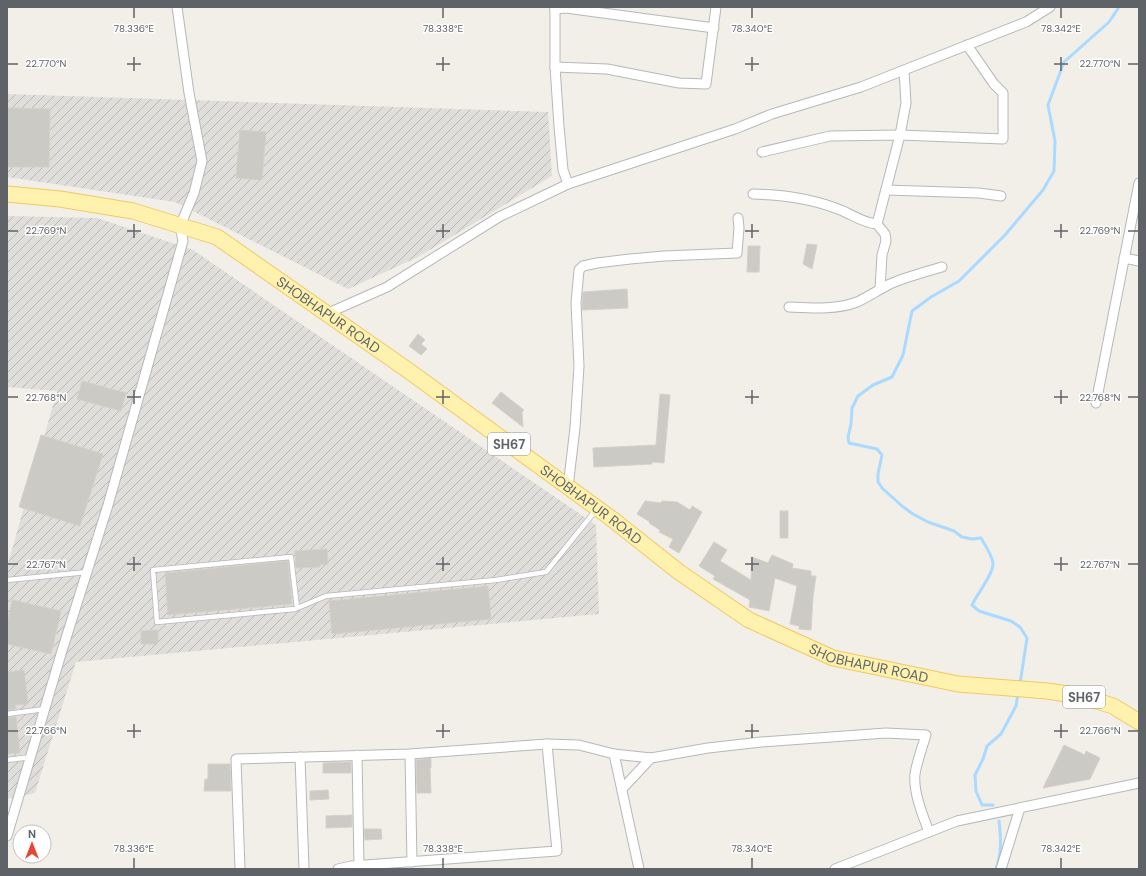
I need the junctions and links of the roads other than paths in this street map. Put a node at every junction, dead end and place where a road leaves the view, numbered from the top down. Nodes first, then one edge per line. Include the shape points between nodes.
1 (177, 7) edge
2 (716, 7) edge
3 (1050, 7) edge
4 (555, 8) edge
5 (714, 28) junction
6 (967, 45) junction
7 (555, 67) junction
8 (904, 71) junction
9 (900, 135) junction
10 (762, 152) dead end
11 (1139, 183) edge
12 (568, 184) junction
13 (886, 190) junction
14 (7, 194) edge
15 (753, 194) dead end
16 (1001, 196) dead end
17 (738, 218) dead end
18 (877, 224) junction
19 (180, 226) junction
20 (1124, 258) junction
21 (1139, 261) edge
22 (942, 267) dead end
23 (880, 289) junction
24 (789, 307) dead end
25 (326, 314) junction
26 (1096, 403) dead end
27 (568, 487) junction
28 (598, 508) junction
29 (88, 572) junction
30 (7, 580) edge
31 (297, 608) junction
32 (45, 709) junction
33 (7, 714) edge
34 (1139, 722) edge
35 (547, 744) junction
36 (410, 754) junction
37 (614, 754) junction
38 (357, 755) junction
39 (31, 757) junction
40 (300, 757) junction
41 (651, 758) junction
42 (7, 760) edge
43 (1139, 783) edge
44 (622, 789) junction
45 (1020, 808) junction
46 (929, 832) junction
47 (7, 836) edge
48 (412, 862) junction
49 (359, 866) junction
50 (240, 869) edge
51 (304, 869) edge
52 (338, 869) edge
53 (640, 869) edge
54 (835, 869) edge
55 (1001, 869) edge

1 - 19 street via 202,161 194,193
2 - 5 street
3 - 6 street via 1026,22
4 - 5 street
4 - 7 street
5 - 7 street via 706,84 679,83 607,69
6 - 8 street
6 - 9 street via 994,84 1003,92 1003,139
7 - 12 street via 560,140
8 - 9 street via 906,103
8 - 12 street
9 - 10 street via 830,136
9 - 13 street
11 - 20 street
12 - 25 street via 499,217 387,287
13 - 16 street
13 - 18 street
14 - 19 main road, SHOBHAPUR ROAD / SH67 via 60,199 134,211
15 - 18 street via 802,198 838,209 868,224
17 - 27 street via 736,253 630,259 583,266 579,270 576,303 579,366
18 - 23 street via 885,234 886,241 882,255
19 - 25 main road, SHOBHAPUR ROAD / SH67 via 216,237
19 - 29 street via 183,241
20 - 21 street
20 - 26 street
22 - 23 street
23 - 24 street via 856,302 837,306
25 - 27 main road, SHOBHAPUR ROAD / SH67
27 - 28 main road, SHOBHAPUR ROAD / SH67
28 - 31 lane via 546,572 496,580 326,596
28 - 34 main road, SHOBHAPUR ROAD / SH67 via 679,572 749,620 834,658 958,684 1082,696 1113,706
29 - 30 lane
29 - 32 street
31 - 31 lane via 291,556 153,570 157,622
32 - 33 lane
32 - 39 street
35 - 36 street
35 - 37 street via 579,745
35 - 48 street via 557,852
36 - 38 street
36 - 48 street
37 - 41 street
37 - 44 street
38 - 40 street
38 - 49 street
39 - 42 lane
39 - 47 street
40 - 50 street via 236,759
40 - 51 street
41 - 44 street
41 - 46 street via 761,742 886,733 926,735 915,776 918,804
43 - 45 street
44 - 53 street
45 - 46 street via 958,821
45 - 55 street
46 - 54 street
48 - 49 street
49 - 52 street

